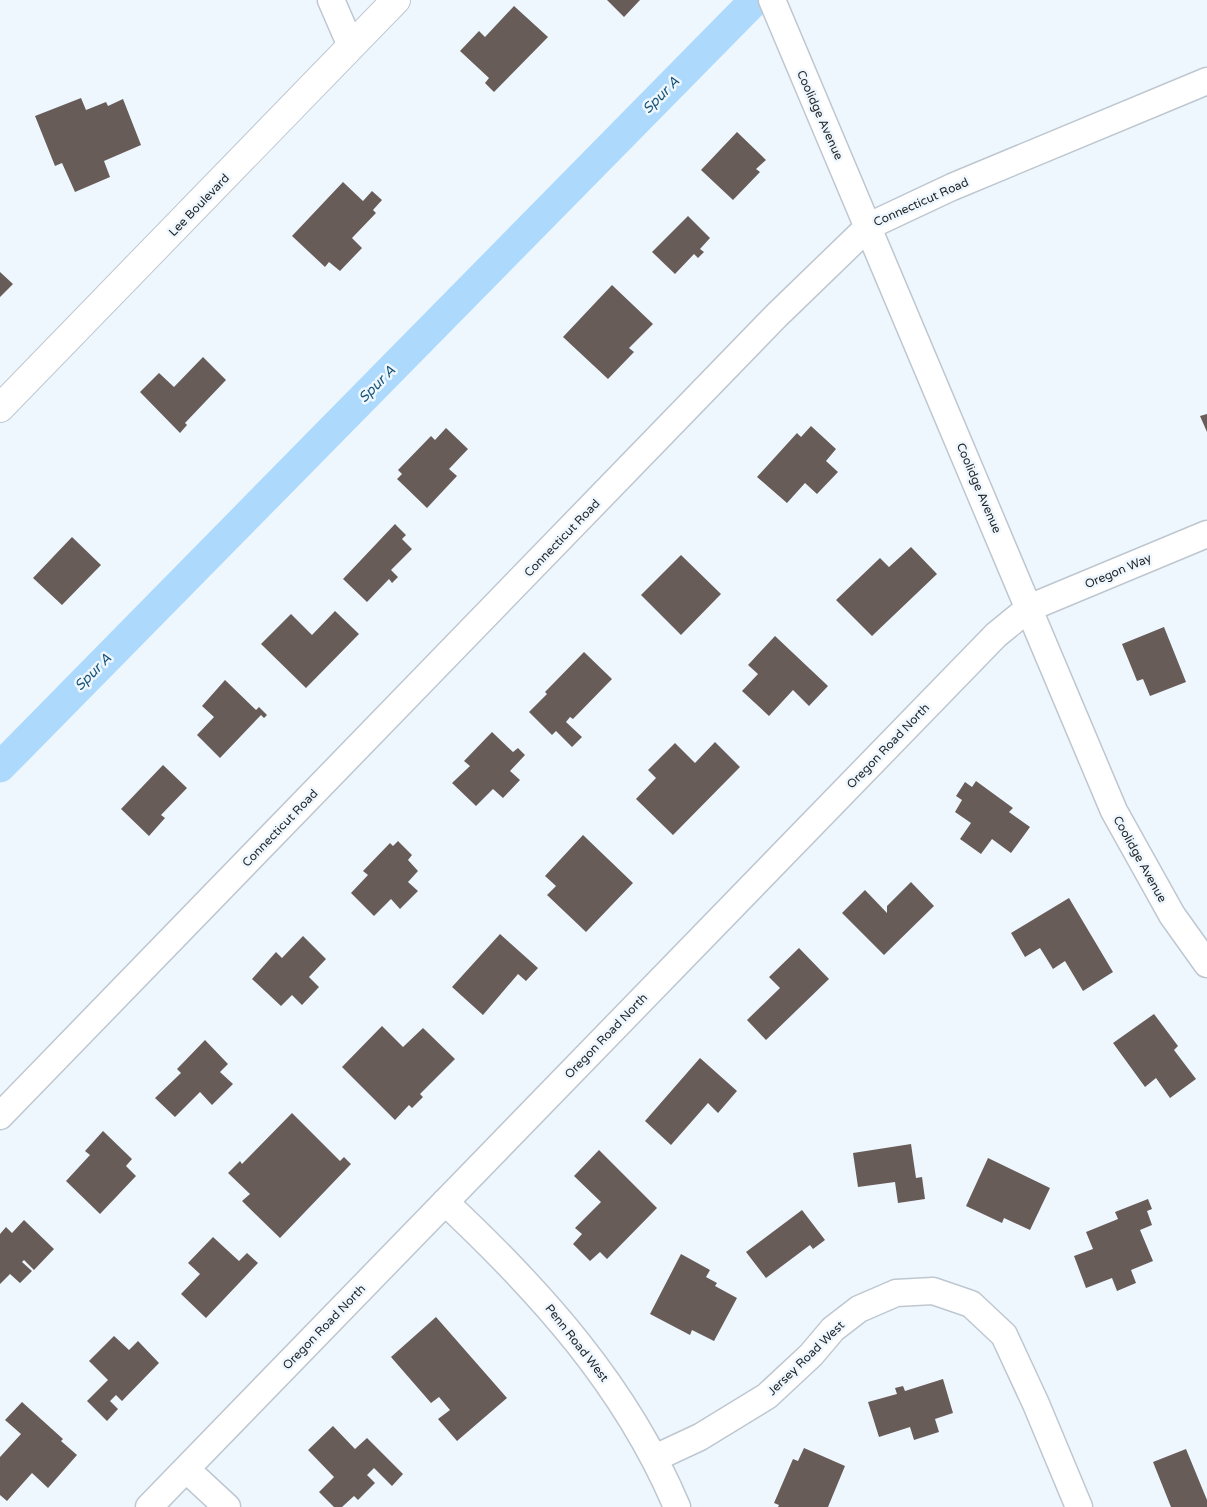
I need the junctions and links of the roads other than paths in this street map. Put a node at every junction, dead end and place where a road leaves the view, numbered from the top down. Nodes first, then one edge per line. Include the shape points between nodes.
1 (331, 0) edge
2 (396, 0) edge
3 (772, 0) edge
4 (351, 46) junction
5 (1207, 80) edge
6 (869, 226) junction
7 (0, 408) edge
8 (1207, 534) edge
9 (1029, 608) junction
10 (1207, 964) edge
11 (0, 1116) edge
12 (445, 1202) junction
13 (655, 1458) junction
14 (186, 1469) junction
15 (149, 1507) edge
16 (227, 1507) edge
17 (677, 1507) edge
18 (1079, 1507) edge

1 - 4 street
2 - 4 main road, Lee Boulevard
3 - 6 street, Coolidge Avenue
4 - 7 main road, Lee Boulevard
5 - 6 street, Connecticut Road via 952,187
6 - 9 street, Coolidge Avenue
6 - 11 street, Connecticut Road via 776,316
8 - 9 street, Oregon Way
9 - 10 street, Coolidge Avenue via 1114,811 1172,915
9 - 12 street, Oregon Road North via 996,635
12 - 13 street, Penn Road West via 534,1289 590,1356
12 - 14 street, Oregon Road North
13 - 17 street, Penn Road West
13 - 18 street, Jersey Road West via 700,1437 767,1396 811,1355 833,1329 859,1308 896,1293 934,1291 971,1304 1004,1335
14 - 15 street, Oregon Road North
14 - 16 street

